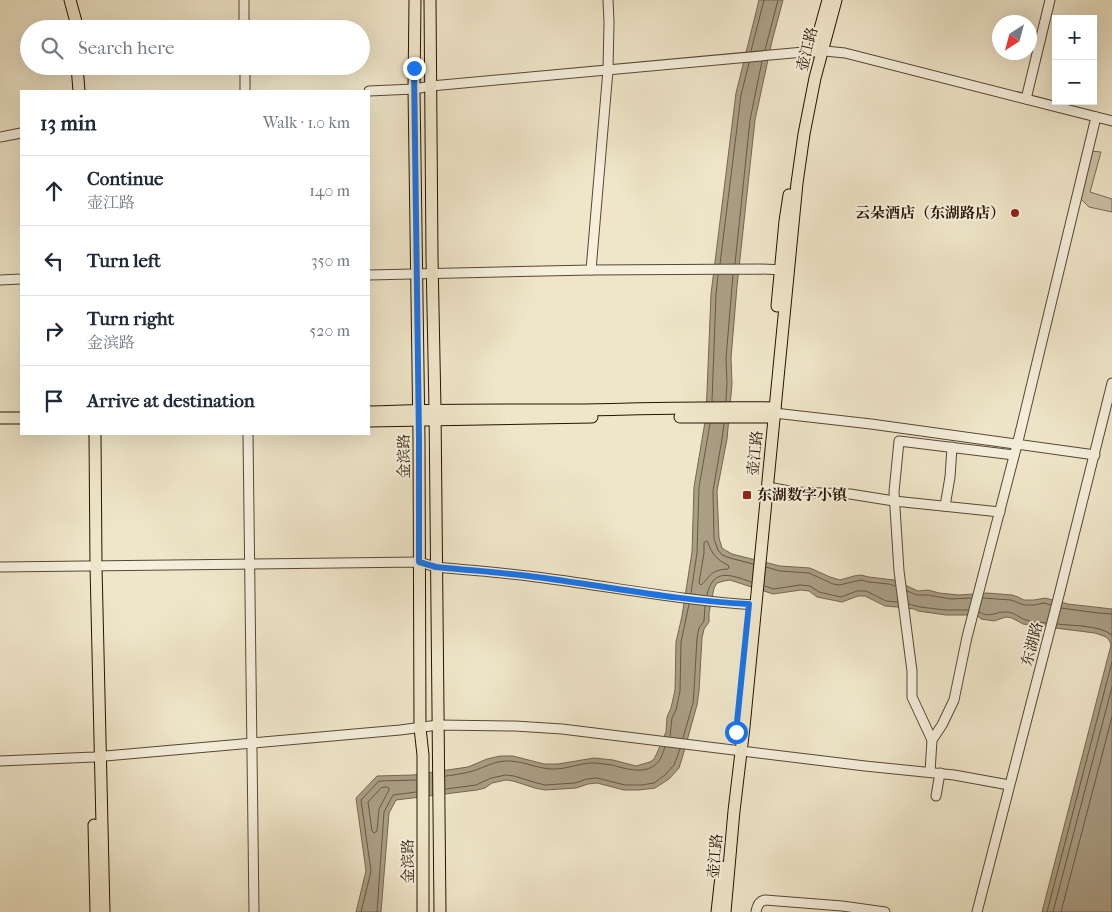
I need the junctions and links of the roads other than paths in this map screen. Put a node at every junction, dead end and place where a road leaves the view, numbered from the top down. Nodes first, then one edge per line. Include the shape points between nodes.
1 (64, 0) edge
2 (70, 0) edge
3 (244, 0) edge
4 (415, 0) edge
5 (430, 0) edge
6 (608, 0) edge
7 (828, 0) edge
8 (836, 0) edge
9 (1050, 0) edge
10 (69, 20) edge
11 (76, 20) edge
12 (244, 20) edge
13 (819, 50) junction
14 (415, 53) junction
15 (430, 53) junction
16 (608, 70) junction
17 (78, 75) edge
18 (85, 75) edge
19 (245, 75) edge
20 (431, 86) junction
21 (414, 89) junction
22 (79, 90) edge
23 (86, 90) edge
24 (245, 90) edge
25 (370, 92) edge
26 (1026, 99) junction
27 (1096, 117) junction
28 (1112, 121) edge
29 (431, 124) junction
30 (414, 126) junction
31 (20, 133) edge
32 (0, 137) edge
33 (591, 270) junction
34 (785, 270) junction
35 (432, 274) junction
36 (370, 275) edge
37 (417, 275) junction
38 (20, 279) edge
39 (0, 280) edge
40 (1112, 384) edge
41 (370, 412) edge
42 (772, 413) junction
43 (435, 414) junction
44 (419, 415) junction
45 (0, 418) edge
46 (20, 418) edge
47 (370, 420) edge
48 (20, 425) edge
49 (0, 426) edge
50 (88, 435) edge
51 (96, 435) edge
52 (248, 435) edge
53 (1017, 444) junction
54 (952, 447) junction
55 (1014, 455) junction
56 (1095, 455) junction
57 (767, 487) junction
58 (894, 501) junction
59 (945, 506) junction
60 (1000, 512) junction
61 (757, 555) junction
62 (419, 562) junction
63 (250, 564) junction
64 (93, 566) junction
65 (0, 567) edge
66 (436, 567) junction
67 (753, 600) junction
68 (438, 725) junction
69 (420, 728) junction
70 (932, 740) junction
71 (251, 743) junction
72 (737, 750) junction
73 (97, 756) junction
74 (0, 761) edge
75 (930, 772) junction
76 (940, 773) junction
77 (1009, 785) junction
78 (936, 796) dead end
79 (96, 912) edge
80 (104, 912) edge
81 (254, 912) edge
82 (423, 912) edge
83 (440, 912) edge
84 (717, 912) edge
85 (725, 912) edge
86 (756, 912) edge
87 (885, 912) edge
88 (977, 912) edge

1 - 10 main road
2 - 11 main road
3 - 12 street
4 - 14 main road, 金滨路
5 - 15 main road, 金滨路
6 - 16 street
7 - 13 main road, 壶江路
8 - 13 main road, 壶江路
9 - 26 street
13 - 16 street
13 - 26 street via 844,53
13 - 34 main road, 壶江路
14 - 15 main road
14 - 21 main road, 金滨路
15 - 20 main road, 金滨路
16 - 20 street
16 - 33 street
17 - 22 main road
18 - 23 main road
19 - 24 street
20 - 21 street
20 - 29 main road, 金滨路
21 - 25 street
21 - 30 main road, 金滨路
26 - 27 street
27 - 28 street
27 - 53 street
29 - 30 main road
29 - 35 main road, 金滨路
30 - 37 main road, 金滨路
31 - 32 street
33 - 34 street
33 - 35 street
34 - 42 main road, 壶江路
35 - 37 street
35 - 43 main road, 金滨路
36 - 37 street
37 - 44 main road, 金滨路
38 - 39 street
40 - 56 street, 东湖路
41 - 44 main road
42 - 43 main road
42 - 53 street
42 - 57 main road, 壶江路
42 - 61 main road, 壶江路
43 - 44 main road
43 - 66 main road, 金滨路
44 - 47 main road
44 - 62 main road, 金滨路
45 - 46 main road
48 - 49 main road
50 - 64 main road
51 - 64 main road
52 - 63 street
53 - 55 street
53 - 56 street
54 - 55 street
54 - 58 street via 899,440
54 - 59 street
55 - 60 street
56 - 77 street, 东湖路
57 - 58 street
57 - 61 main road, 壶江路
58 - 59 street
58 - 70 street via 912,697
59 - 60 street
60 - 70 street via 966,637 954,700
61 - 67 main road, 壶江路
62 - 63 street
62 - 66 street
62 - 69 main road, 金滨路
63 - 64 street
63 - 71 street
64 - 65 street
64 - 73 main road
66 - 67 street via 548,578 729,603
66 - 68 main road, 金滨路
67 - 72 main road, 壶江路
68 - 69 street
68 - 72 street via 562,729
68 - 83 main road, 金滨路
69 - 71 street
69 - 82 main road, 金滨路 via 423,755
70 - 75 street
71 - 73 street
71 - 81 street
72 - 75 street
72 - 84 main road, 壶江路
72 - 85 main road, 壶江路
73 - 74 street
73 - 79 main road
73 - 80 main road
75 - 76 street
76 - 77 street
76 - 78 street
77 - 88 street, 东湖路
86 - 87 street via 765,900

